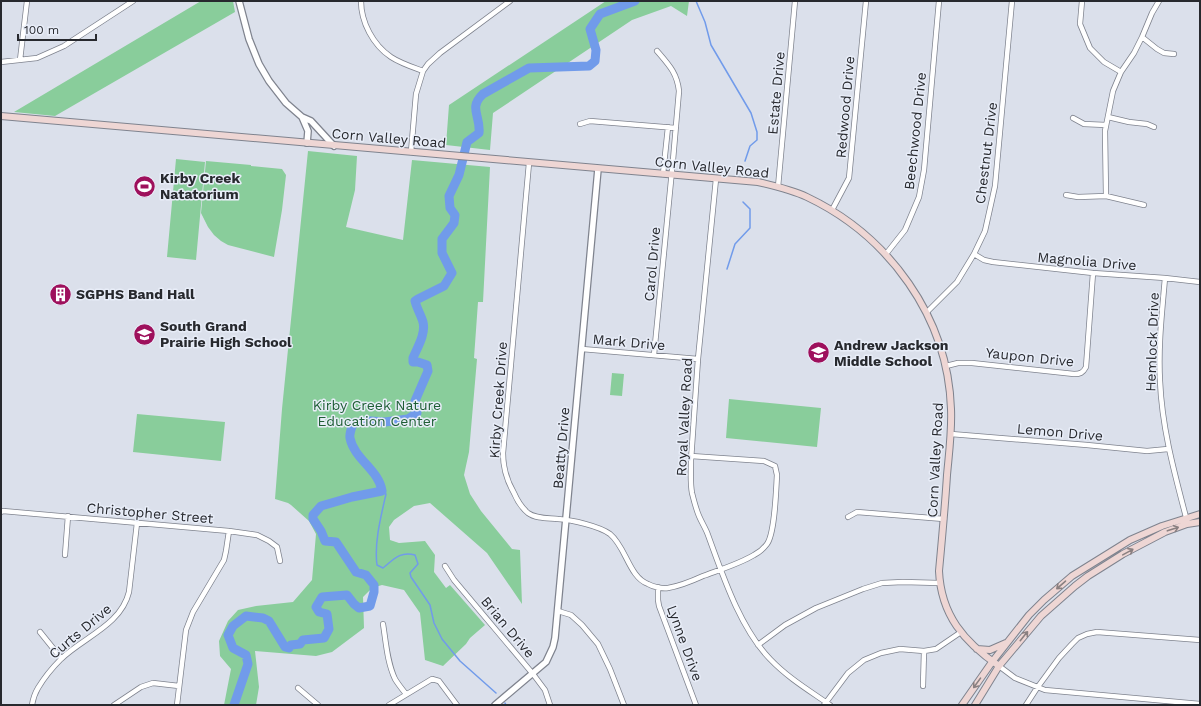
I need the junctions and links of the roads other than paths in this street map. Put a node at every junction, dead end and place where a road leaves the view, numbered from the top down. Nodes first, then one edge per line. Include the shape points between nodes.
1 (27, 1) edge
2 (133, 1) edge
3 (239, 1) edge
4 (361, 1) edge
5 (510, 1) edge
6 (795, 1) edge
7 (866, 1) edge
8 (939, 1) edge
9 (1012, 1) edge
10 (1082, 1) edge
11 (1159, 1) edge
12 (1142, 37) junction
13 (657, 52) dead end
14 (1174, 54) dead end
15 (20, 60) junction
16 (1, 62) edge
17 (423, 72) junction
18 (1121, 72) junction
19 (1, 116) edge
20 (302, 117) junction
21 (1108, 117) junction
22 (1073, 118) dead end
23 (580, 124) dead end
24 (1106, 125) junction
25 (668, 127) junction
26 (1154, 127) dead end
27 (676, 128) junction
28 (306, 143) junction
29 (334, 146) junction
30 (411, 152) junction
31 (529, 163) junction
32 (598, 169) junction
33 (664, 174) junction
34 (672, 175) junction
35 (716, 179) junction
36 (778, 187) junction
37 (1066, 195) dead end
38 (1106, 196) junction
39 (1144, 205) dead end
40 (832, 210) junction
41 (886, 254) junction
42 (974, 254) junction
43 (1093, 273) junction
44 (1165, 278) junction
45 (1200, 282) edge
46 (927, 312) junction
47 (582, 349) junction
48 (654, 355) junction
49 (698, 359) junction
50 (946, 366) junction
51 (951, 434) junction
52 (1168, 449) junction
53 (691, 456) junction
54 (2, 512) edge
55 (1200, 514) edge
56 (68, 516) junction
57 (848, 517) dead end
58 (566, 519) junction
59 (944, 520) junction
60 (1187, 521) junction
61 (1200, 522) edge
62 (137, 523) junction
63 (229, 531) junction
64 (65, 555) dead end
65 (280, 561) dead end
66 (445, 566) dead end
67 (721, 570) junction
68 (940, 583) junction
69 (658, 587) junction
70 (558, 611) junction
71 (383, 624) dead end
72 (40, 632) dead end
73 (961, 632) junction
74 (1200, 640) edge
75 (1009, 642) junction
76 (758, 645) junction
77 (977, 648) junction
78 (924, 651) junction
79 (61, 658) junction
80 (992, 662) junction
81 (999, 666) junction
82 (533, 674) junction
83 (179, 686) junction
84 (923, 686) dead end
85 (298, 688) dead end
86 (1037, 688) junction
87 (406, 694) junction
88 (827, 704) edge
89 (1200, 704) edge
90 (32, 705) edge
91 (114, 705) edge
92 (177, 705) edge
93 (318, 705) edge
94 (389, 705) edge
95 (457, 705) edge
96 (495, 705) edge
97 (550, 705) edge
98 (624, 705) edge
99 (696, 705) edge
100 (962, 705) edge
101 (975, 705) edge
102 (1026, 705) edge

1 - 15 street
2 - 15 street via 64,46 37,58
3 - 20 street via 259,64 286,103
4 - 17 street via 361,11 367,28 382,50
5 - 17 street via 440,53
6 - 36 street, Estate Drive
7 - 40 street, Redwood Drive via 849,178
8 - 41 street, Beechwood Drive via 924,170 919,197 905,230
9 - 42 street, Chestnut Drive via 995,186 985,231
10 - 18 street via 1080,24 1090,48 1104,62
11 - 12 street
12 - 14 street via 1157,50
12 - 18 street
13 - 27 street, Carol Drive via 669,64 678,80
15 - 16 street
17 - 30 street via 416,94
18 - 21 street via 1113,91
19 - 28 main road, Corn Valley Road
20 - 28 street via 308,131
20 - 29 street via 310,121
21 - 24 street
21 - 26 street
22 - 24 street via 1084,124
23 - 25 street via 590,121
24 - 38 street
25 - 27 street
25 - 33 street
27 - 34 street, Carol Drive
28 - 29 main road, Corn Valley Road
29 - 30 main road, Corn Valley Road
30 - 31 main road, Corn Valley Road
31 - 32 main road, Corn Valley Road
31 - 58 street, Kirby Creek Drive via 503,458 510,485 528,514
32 - 33 main road, Corn Valley Road
32 - 47 street, Beatty Drive
33 - 34 main road, Corn Valley Road
34 - 35 main road, Corn Valley Road
34 - 48 street, Carol Drive
35 - 36 main road, Corn Valley Road via 758,182
35 - 49 street, Royal Valley Road
36 - 40 main road, Corn Valley Road
37 - 38 street
38 - 39 street
40 - 41 main road, Corn Valley Road via 858,228
41 - 46 main road, Corn Valley Road via 906,278
42 - 43 street, Magnolia Drive via 993,262
42 - 46 street, Chestnut Drive via 957,282
43 - 44 street, Magnolia Drive
43 - 50 street, Yaupon Drive via 1084,371 1074,374 972,363
44 - 45 street, Magnolia Drive
44 - 52 street, Hemlock Drive via 1160,337 1160,380
46 - 50 main road, Corn Valley Road via 940,342
47 - 48 street, Mark Drive
47 - 58 street, Beatty Drive
48 - 49 street, Mark Drive
49 - 53 street, Royal Valley Road
50 - 51 main road, Corn Valley Road
51 - 52 street, Lemon Drive via 1147,450
51 - 59 main road, Corn Valley Road
52 - 60 street, Hemlock Drive
53 - 67 street, Royal Valley Road via 692,491 699,517
53 - 67 street, Kirby Creek Drive via 764,461 775,466 777,475 772,532 768,543 753,556
54 - 56 street, Christopher Street
55 - 60 main road
56 - 62 street, Christopher Street
56 - 64 street
57 - 59 street via 857,512
58 - 69 street, Kirby Creek Drive via 609,534 620,546 640,580
58 - 70 street, Beatty Drive
59 - 68 main road, Corn Valley Road
60 - 61 main road
60 -> 75 main road via 1162,526 1130,540 1072,576 1029,615
81 -> 60 main road via 1041,616 1088,576 1123,554
62 - 63 street, Christopher Street
62 - 79 street, Curts Drive via 127,602 101,629
63 - 65 street, Christopher Street via 257,535 269,541 277,547
63 - 83 street via 224,560 193,612 186,630
66 - 82 street, Brian Drive
67 - 69 street, Kirby Creek Drive via 667,589
67 - 76 street, Royal Valley Road via 741,617
68 - 73 main road, Corn Valley Road via 945,606
68 - 76 street via 882,583 863,589 816,608 785,625
69 - 99 street, Lynne Drive via 659,606
70 - 82 street, Beatty Drive via 553,647 546,662
70 - 98 street via 571,616 582,625 598,644
71 - 87 street via 392,670
72 - 79 street
73 - 77 main road, Corn Valley Road
73 - 78 street via 936,649
74 - 86 street via 1097,632 1087,634 1078,638 1059,658
75 - 77 main road via 990,650
75 - 80 main road
76 - 88 street, Royal Valley Road via 786,675
77 - 80 main road, Corn Valley Road
78 - 84 street
78 - 88 street via 900,649 864,660 848,673
79 - 90 street, Curts Drive via 38,688
80 - 81 main road, Corn Valley Road
80 -> 100 main road
81 - 86 street, Corn Valley Road via 1015,678
81 - 101 main road
82 - 96 street, Beatty Drive
82 - 97 street, Brian Drive via 545,690
83 - 91 street via 153,684 141,687
83 - 92 street
85 - 93 street
86 - 89 street, Corn Valley Road
86 - 102 street
87 - 94 street
87 - 95 street via 432,679 439,681

